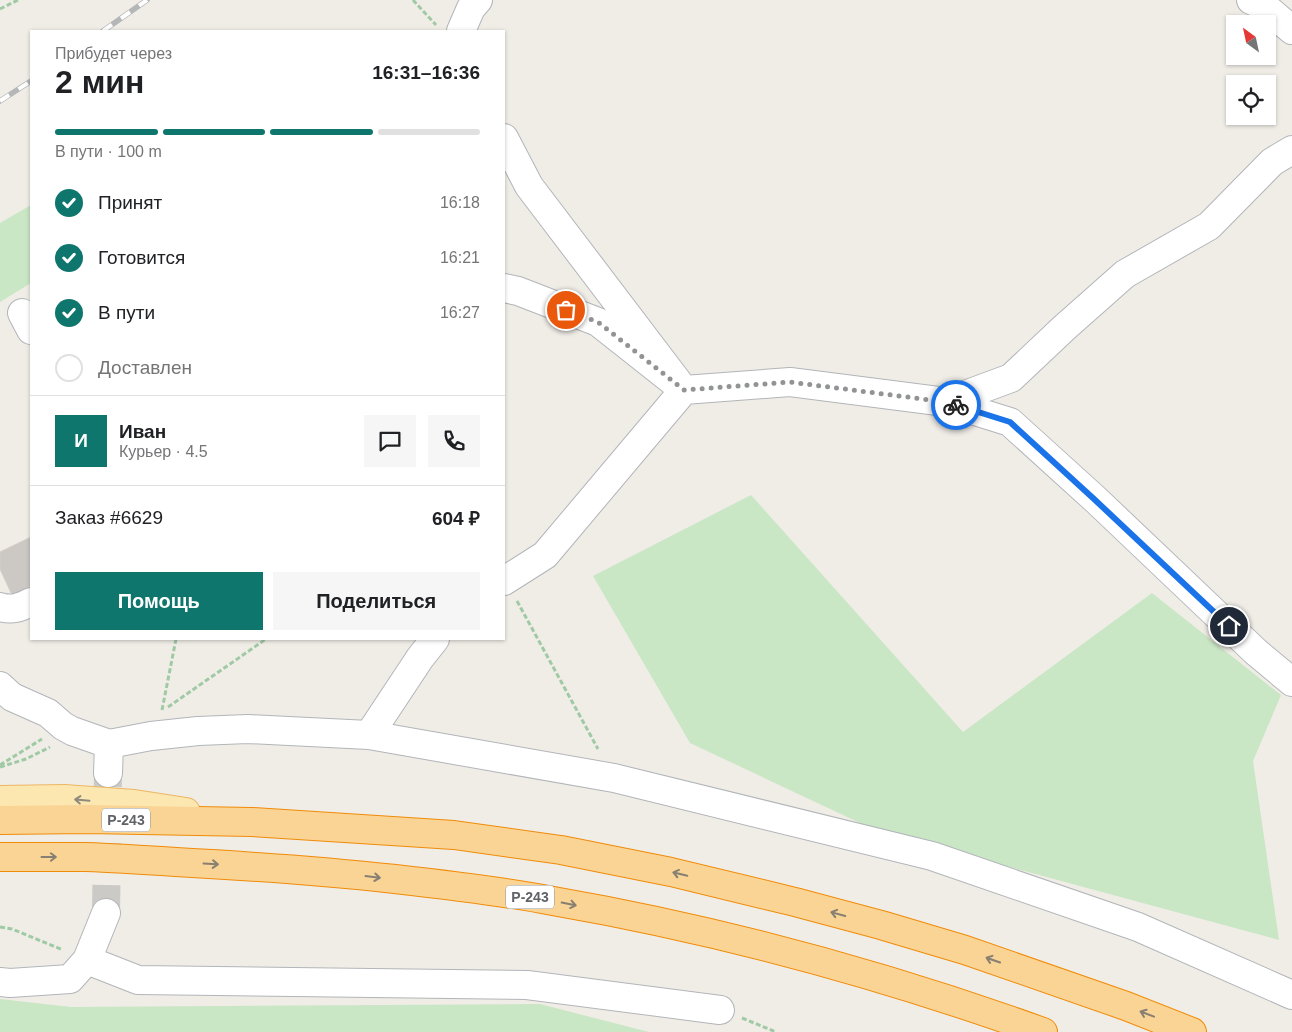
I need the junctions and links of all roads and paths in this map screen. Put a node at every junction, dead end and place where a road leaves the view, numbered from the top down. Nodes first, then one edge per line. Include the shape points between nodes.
1 (18, 0) edge
2 (413, 0) edge
3 (478, 0) edge
4 (1251, 0) edge
5 (0, 9) edge
6 (441, 30) edge
7 (461, 30) edge
8 (1292, 30) edge
9 (505, 140) edge
10 (1292, 150) edge
11 (505, 288) edge
12 (684, 390) junction
13 (946, 402) junction
14 (505, 581) edge
15 (30, 602) edge
16 (0, 607) edge
17 (176, 640) edge
18 (265, 640) edge
19 (434, 640) edge
20 (1292, 682) edge
21 (0, 686) edge
22 (86, 735) junction
23 (369, 735) junction
24 (0, 766) edge
25 (108, 773) tunnel mouth
26 (614, 778) junction
27 (0, 800) edge
28 (0, 820) edge
29 (252, 822) junction
30 (0, 857) edge
31 (106, 913) tunnel mouth
32 (0, 927) edge
33 (87, 960) junction
34 (0, 982) edge
35 (1292, 995) edge
36 (720, 1010) joint
37 (776, 1032) edge
38 (1043, 1032) edge
39 (1192, 1032) edge

1 - 5 path
2 - 6 path
3 - 7 lane
4 - 8 lane via 1264,6
9 - 12 lane via 529,186
10 - 13 lane via 1272,162 1209,226 1125,274 1011,378
11 - 12 lane via 598,322
12 - 13 lane via 790,382
12 - 14 lane via 545,554
13 - 20 lane via 1010,422
14 - 26 path
15 - 16 lane via 14,609
17 - 18 path via 161,712
19 - 23 lane
21 - 22 lane via 12,696 48,712
22 - 23 lane via 151,736 240,729
22 - 24 path
22 - 24 path
22 - 25 lane
23 - 26 lane
26 - 35 lane via 932,856 1138,927
29 -> 27 main road via 134,804 64,799
28 - 29 highway, Р-243
39 -> 29 highway, Р-243 via 964,950 795,902 672,872 561,850 454,835
30 -> 38 highway, Р-243 via 87,857 332,872 552,900 784,951 952,1000
31 - 33 lane
32 - 33 path
33 - 34 lane via 70,979
33 - 36 lane via 138,980 527,985
36 - 37 path

